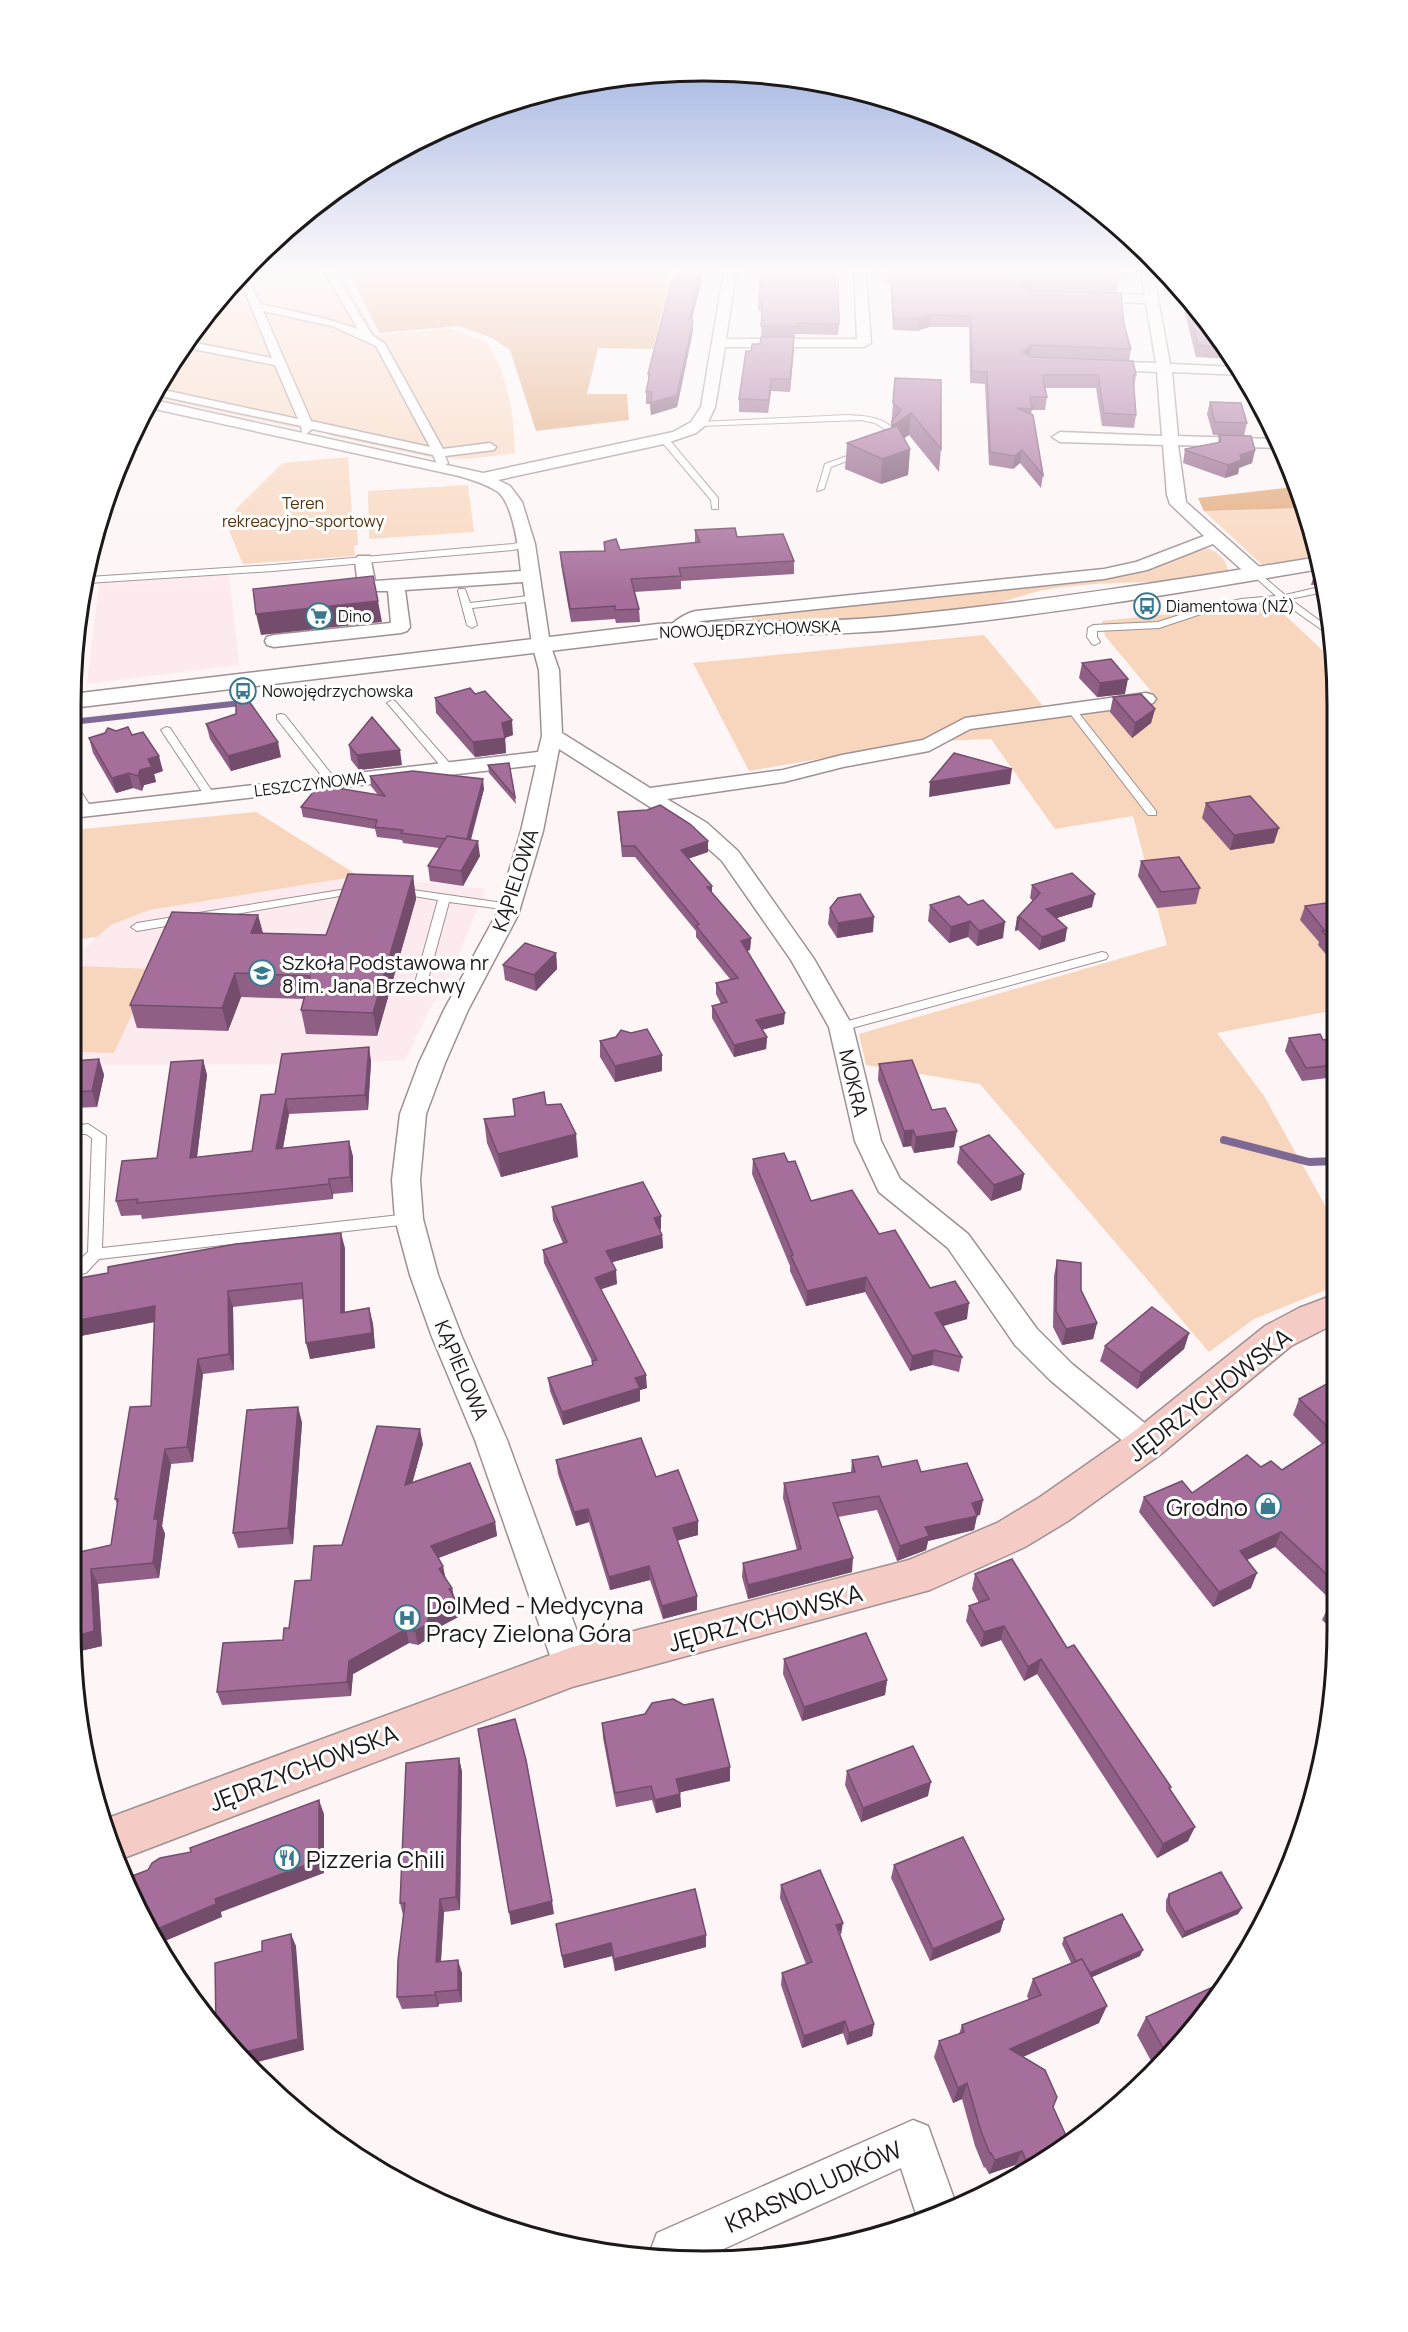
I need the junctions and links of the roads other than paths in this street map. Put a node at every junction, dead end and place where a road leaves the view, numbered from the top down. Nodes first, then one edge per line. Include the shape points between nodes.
1 (285, 380) edge
2 (398, 380) edge
3 (712, 380) edge
4 (1165, 380) edge
5 (163, 393) edge
6 (157, 405) edge
7 (700, 424) junction
8 (304, 429) junction
9 (1060, 437) dead end
10 (664, 439) junction
11 (1171, 440) junction
12 (1270, 444) edge
13 (490, 447) dead end
14 (880, 447) edge
15 (870, 451) edge
16 (441, 460) junction
17 (483, 478) junction
18 (820, 489) dead end
19 (715, 507) dead end
20 (1215, 537) junction
21 (526, 544) junction
22 (364, 560) junction
23 (1311, 565) edge
24 (1258, 575) junction
25 (532, 576) junction
26 (94, 580) edge
27 (396, 586) junction
28 (462, 591) dead end
29 (1316, 591) edge
30 (536, 598) junction
31 (1283, 598) junction
32 (467, 606) junction
33 (472, 625) dead end
34 (1322, 627) edge
35 (676, 630) junction
36 (274, 641) dead end
37 (1095, 642) dead end
38 (541, 644) junction
39 (1146, 699) edge
40 (81, 700) edge
41 (392, 703) dead end
42 (1071, 709) junction
43 (280, 717) dead end
44 (166, 730) dead end
45 (550, 747) junction
46 (448, 768) junction
47 (332, 782) junction
48 (647, 795) junction
49 (210, 796) junction
50 (81, 811) edge
51 (1152, 813) dead end
52 (444, 898) junction
53 (510, 907) junction
54 (138, 927) dead end
55 (1102, 956) dead end
56 (419, 990) dead end
57 (841, 1027) junction
58 (81, 1129) edge
59 (409, 1219) junction
60 (95, 1254) junction
61 (81, 1269) edge
62 (1327, 1312) edge
63 (1147, 1443) junction
64 (572, 1667) junction
65 (117, 1837) edge
66 (935, 2207) edge
67 (673, 2249) dead end

1 - 8 street
2 - 16 street
3 - 7 street via 708,407
4 - 11 street
5 - 8 street
6 - 8 street, KĄPIELOWA
7 - 10 street
7 - 14 lane via 869,418 886,424 893,432
8 - 16 street, KĄPIELOWA
9 - 11 street
10 - 17 street
10 - 19 lane via 715,500
11 - 12 street
11 - 20 street via 1178,504
13 - 16 street
15 - 18 lane via 828,466
16 - 17 street, KĄPIELOWA
17 - 21 street, KĄPIELOWA via 504,489 514,502
20 - 24 street
20 - 35 street via 1141,566 1104,574 696,616
21 - 22 lane
21 - 25 street, KĄPIELOWA
22 - 26 lane
22 - 27 street via 367,586
23 - 24 street, NOWOJĘDRZYCHOWSKA
24 - 31 lane
24 - 35 street, NOWOJĘDRZYCHOWSKA via 894,623
25 - 27 street
25 - 30 street, KĄPIELOWA
27 - 36 street via 401,627
28 - 32 lane
29 - 31 lane
30 - 32 lane
30 - 38 street, KĄPIELOWA
31 - 34 lane
31 - 37 lane via 1230,605 1159,625 1093,628
32 - 33 lane
35 - 38 street, NOWOJĘDRZYCHOWSKA
38 - 40 street, NOWOJĘDRZYCHOWSKA
38 - 45 street, KĄPIELOWA via 552,686
39 - 42 street
41 - 46 lane
42 - 48 street via 965,724 929,745 784,776
42 - 51 lane
43 - 47 lane
44 - 49 lane
45 - 46 street, LESZCZYNOWA
45 - 48 street, MOKRA
45 - 53 street, KĄPIELOWA
46 - 47 street, LESZCZYNOWA
47 - 49 street, LESZCZYNOWA
48 - 57 street, MOKRA via 704,832 736,865 802,959
49 - 50 street, LESZCZYNOWA
52 - 53 lane
52 - 54 lane via 381,890 330,894
52 - 56 lane
53 - 59 street, KĄPIELOWA via 456,1010 413,1114 406,1180
55 - 57 lane
57 - 63 street, MOKRA via 868,1141 889,1185 958,1241 1026,1336 1061,1371
58 - 60 lane via 88,1128 99,1136
59 - 60 lane
59 - 64 street, KĄPIELOWA via 424,1275 491,1440
60 - 61 lane
62 - 63 main road, JĘDRZYCHOWSKA via 1278,1336
63 - 64 main road, JĘDRZYCHOWSKA via 1096,1481 1011,1534 915,1577
64 - 65 main road, JĘDRZYCHOWSKA
66 - 67 street, KRASNOLUDKÓW via 913,2141

